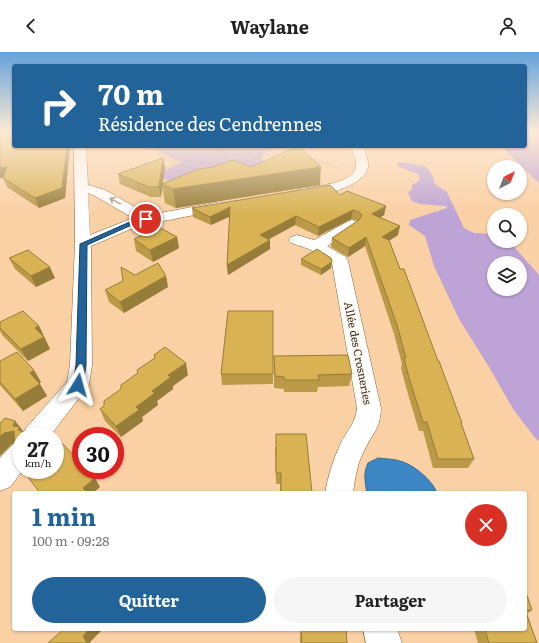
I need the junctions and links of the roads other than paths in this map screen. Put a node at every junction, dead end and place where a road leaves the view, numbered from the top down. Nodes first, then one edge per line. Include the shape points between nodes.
1 (81, 160) edge
2 (361, 160) edge
3 (82, 187) junction
4 (284, 196) edge
5 (233, 204) edge
6 (146, 219) junction
7 (352, 225) edge
8 (83, 244) junction
9 (43, 427) edge
10 (12, 464) edge
11 (0, 478) edge
12 (339, 491) edge
13 (381, 631) edge
14 (384, 643) edge

1 - 3 street
2 - 4 street via 361,171 349,181 336,187
6 -> 3 street via 100,193
3 - 8 street
5 - 6 street
6 - 8 street
7 - 12 street, Allée des Crosneries via 306,243 340,261 369,408 368,422 352,447 343,471
8 - 9 street via 81,365 78,385
10 - 11 street
13 - 14 street

